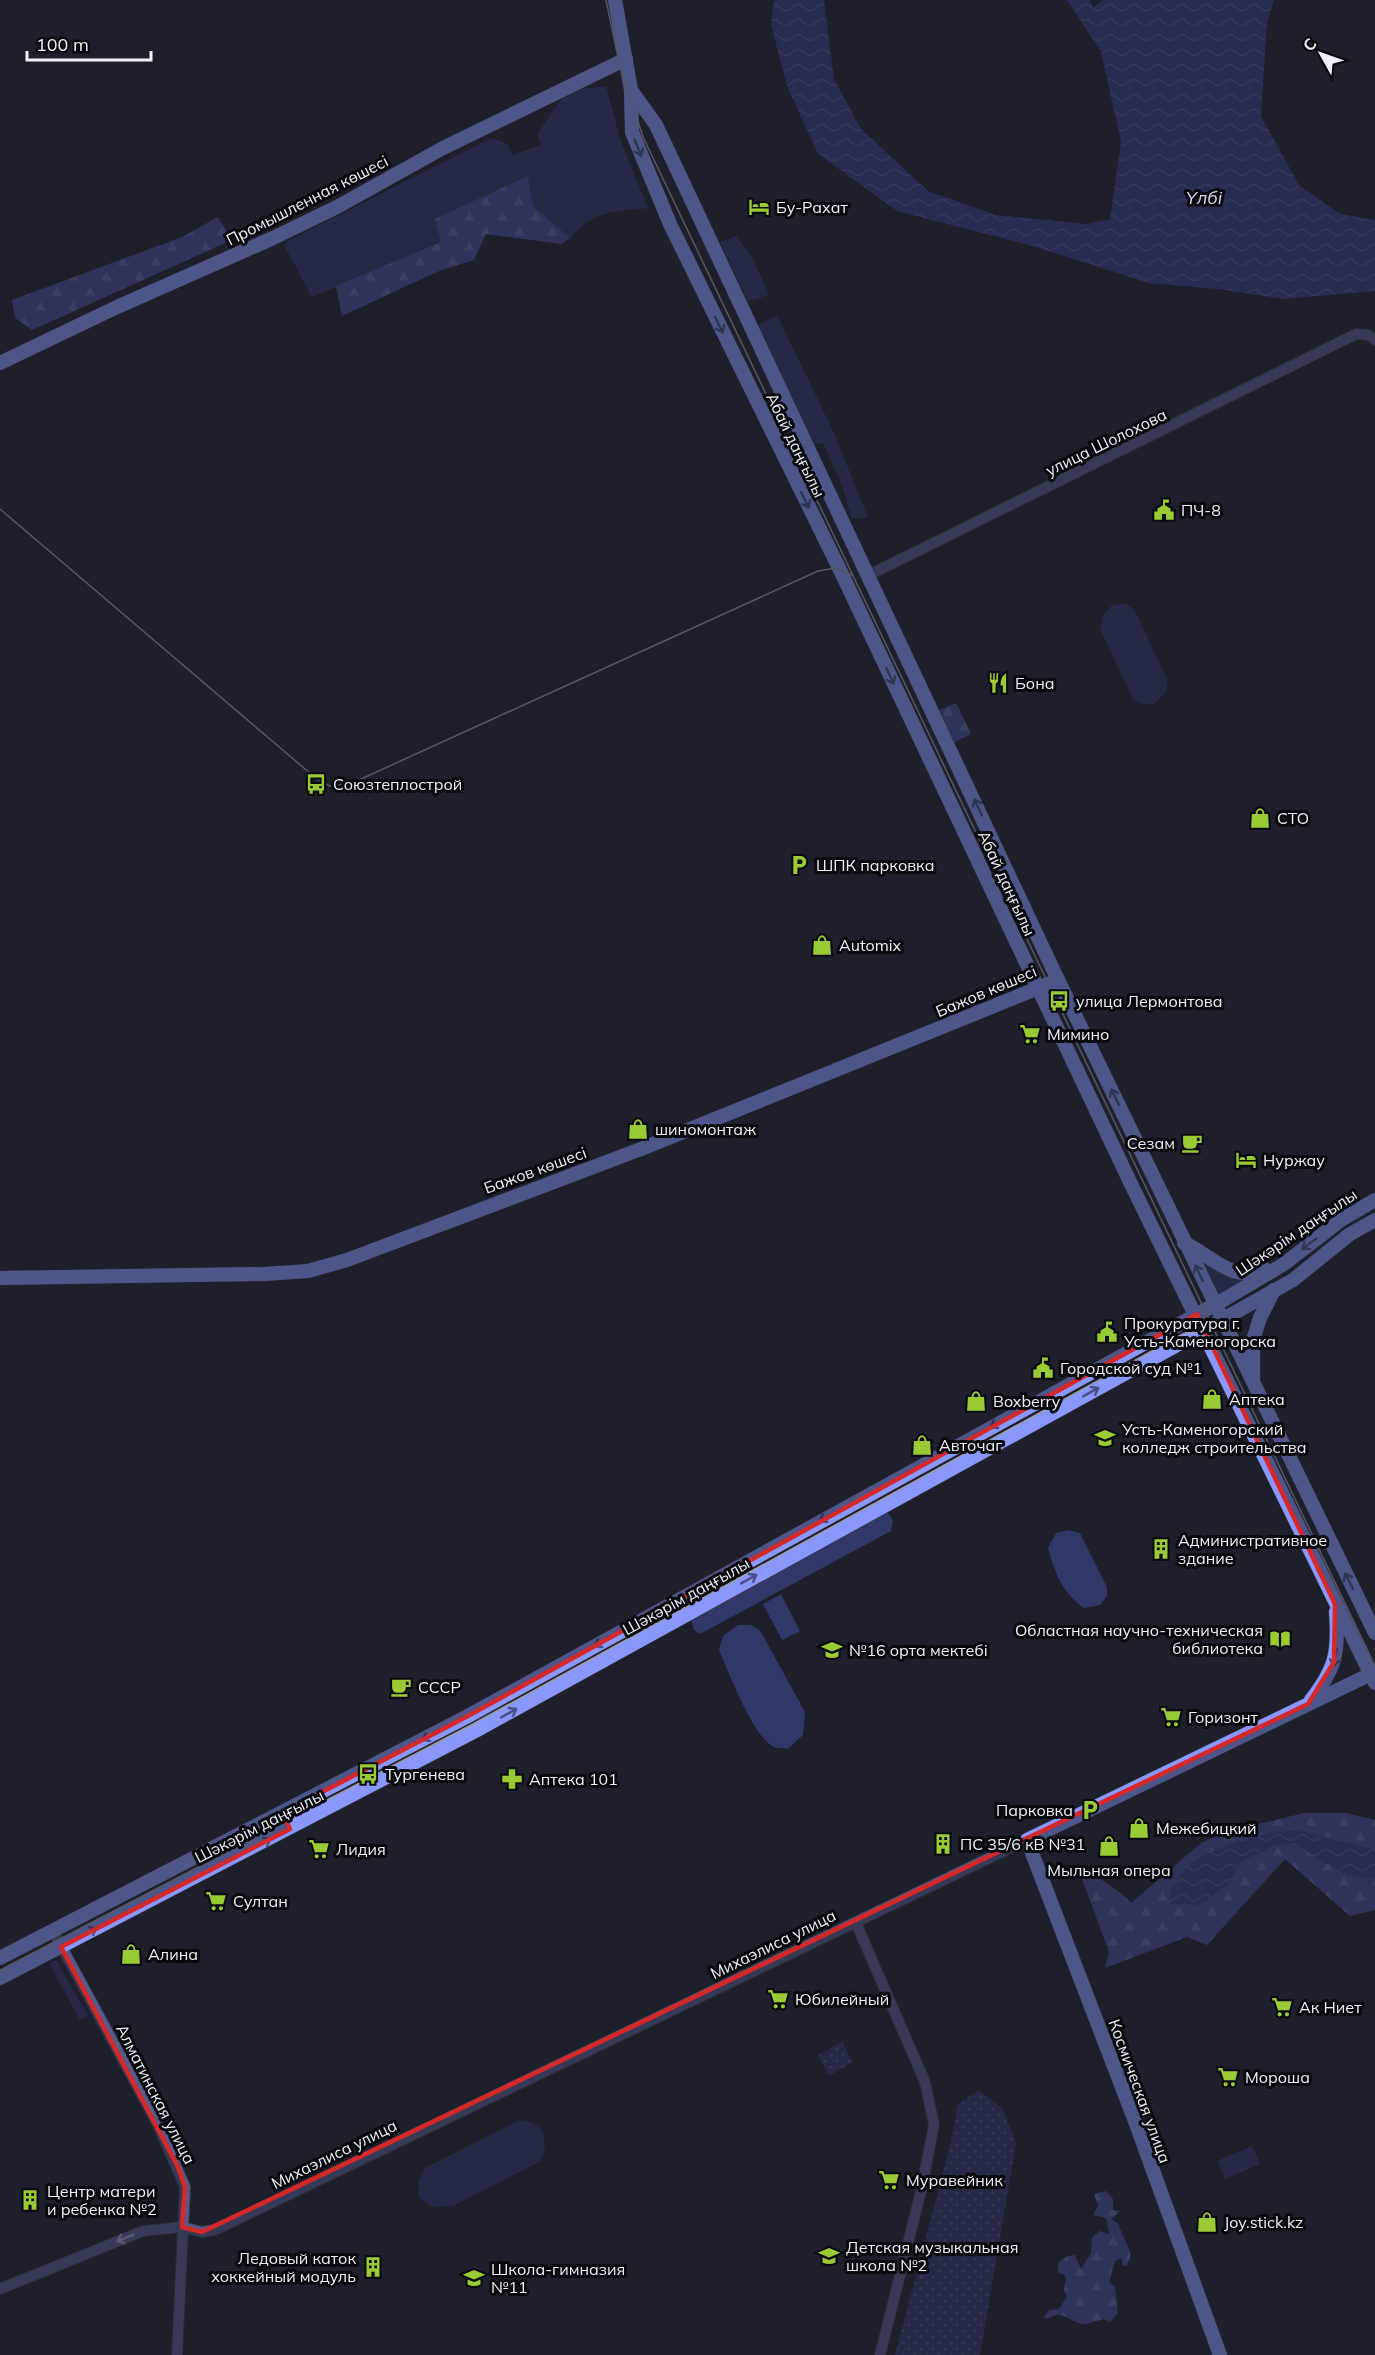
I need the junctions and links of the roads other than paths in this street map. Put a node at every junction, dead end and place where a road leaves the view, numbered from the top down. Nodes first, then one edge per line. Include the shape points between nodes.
1 (615, 0) edge
2 (626, 59) junction
3 (631, 90) junction
4 (1375, 340) edge
5 (0, 363) edge
6 (868, 575) junction
7 (1058, 980) junction
8 (1038, 988) junction
9 (1375, 1200) edge
10 (1341, 1220) junction
11 (1375, 1220) edge
12 (1350, 1233) junction
13 (1185, 1243) junction
14 (1278, 1267) junction
15 (0, 1278) edge
16 (1275, 1290) junction
17 (1214, 1305) junction
18 (1197, 1314) junction
19 (1221, 1320) junction
20 (1204, 1330) junction
21 (1253, 1385) junction
22 (891, 1482) junction
23 (899, 1496) junction
24 (716, 1580) junction
25 (723, 1594) junction
26 (1335, 1604) junction
27 (1375, 1633) edge
28 (1373, 1676) edge
29 (1308, 1704) junction
30 (468, 1716) junction
31 (477, 1730) junction
32 (282, 1813) junction
33 (290, 1829) junction
34 (1027, 1840) junction
35 (856, 1923) junction
36 (52, 1931) junction
37 (61, 1947) junction
38 (0, 1958) edge
39 (0, 1978) edge
40 (182, 2227) junction
41 (0, 2289) edge
42 (177, 2355) edge
43 (880, 2355) edge
44 (1220, 2355) edge

1 - 2 main road, Абай даңғылы
2 - 3 main road, Абай даңғылы
2 - 5 main road, Промышленная көшесі via 443,148 337,207
3 - 6 main road, Абай даңғылы via 656,125
3 -> 8 main road, Абай даңғылы via 632,132 670,224 841,572
4 - 6 street, улица Шолохова via 1356,334
7 -> 6 main road, Абай даңғылы
7 - 8 main road, Бажов көшесі
13 -> 7 main road, Абай даңғылы
8 - 15 main road, Бажов көшесі via 641,1149 347,1260 308,1270 264,1274
8 - 18 main road, Абай даңғылы
9 - 10 main road, Шәкәрім даңғылы
10 - 12 main road
10 -> 14 main road, Шәкәрім даңғылы
11 - 12 main road, Шәкәрім даңғылы
12 - 16 main road, Шәкәрім даңғылы
13 - 14 main road via 1237,1274
17 -> 13 main road, Абай даңғылы
14 - 17 main road, Шәкәрім даңғылы
16 - 19 main road, Шәкәрім даңғылы
16 - 21 main road via 1253,1340
17 - 18 main road, Шәкәрім даңғылы
17 - 19 main road, Абай даңғылы
18 - 20 main road, Абай даңғылы
18 -> 22 main road, Шәкәрім даңғылы
19 - 20 main road, Шәкәрім даңғылы
19 - 21 main road, Абай даңғылы
23 -> 20 main road, Шәкәрім даңғылы
20 - 26 main road, Абай даңғылы
27 -> 21 main road, Абай даңғылы
22 - 23 main road
22 -> 24 main road, Шәкәрім даңғылы
25 -> 23 main road, Шәкәрім даңғылы
24 - 25 main road
24 -> 30 main road, Шәкәрім даңғылы
31 -> 25 main road, Шәкәрім даңғылы
26 - 28 main road, Абай даңғылы
26 -> 29 main road via 1338,1641 1334,1662 1326,1681
28 - 29 main road, Михаэлиса улица
29 - 34 main road, Михаэлиса улица
30 - 31 main road
30 -> 32 main road, Шәкәрім даңғылы
31 - 33 main road, Шәкәрім даңғылы
32 - 33 main road
32 - 36 main road, Шәкәрім даңғылы
37 -> 33 main road, Шәкәрім даңғылы
34 - 35 street, Михаэлиса улица
34 - 44 main road, Космическая улица
35 - 40 street, Михаэлиса улица via 215,2230 202,2232
35 - 43 street via 925,2082 934,2125
36 - 37 street, Алматинская улица
36 - 38 main road, Шәкәрім даңғылы
37 - 39 main road, Шәкәрім даңғылы
37 - 40 street, Алматинская улица via 178,2167 185,2187
40 -> 41 street, Михаэлиса улица via 143,2231
40 - 42 street, Алматинская улица

